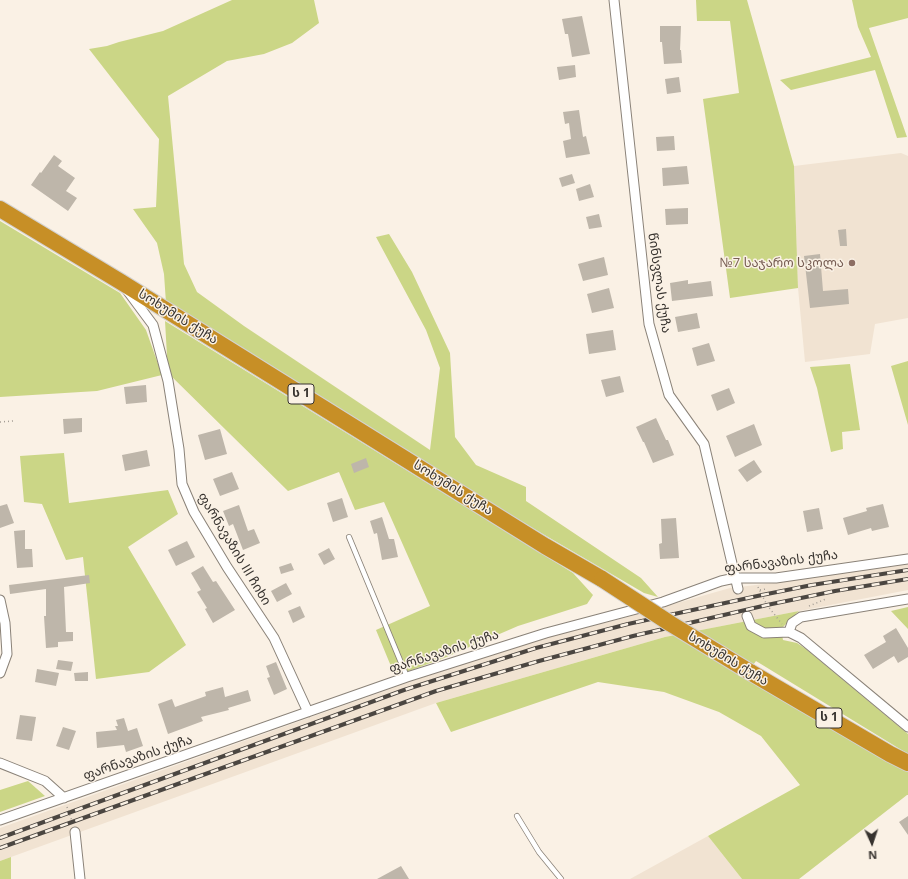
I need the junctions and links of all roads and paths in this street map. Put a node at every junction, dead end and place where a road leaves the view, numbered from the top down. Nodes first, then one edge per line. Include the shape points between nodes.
1 (614, 0) edge
2 (0, 209) edge
3 (121, 282) junction
4 (13, 421) dead end
5 (0, 422) edge
6 (349, 537) dead end
7 (908, 558) edge
8 (754, 577) junction
9 (735, 578) junction
10 (738, 589) dead end
11 (766, 589) dead end
12 (760, 590) junction
13 (908, 599) edge
14 (0, 600) edge
15 (747, 616) dead end
16 (789, 632) junction
17 (0, 673) edge
18 (408, 677) junction
19 (308, 712) junction
20 (908, 727) edge
21 (0, 763) edge
22 (908, 763) edge
23 (64, 798) junction
24 (517, 816) dead end
25 (0, 820) edge
26 (75, 832) joint
27 (80, 879) edge
28 (561, 879) edge

1 - 9 street, წინსვლას ქუჩა via 649,324 669,395 704,444
2 - 3 highway, სოხუმის ქუჩა / ს 1
3 - 19 street, ფარნავაზის III ჩიხი via 153,326 168,381 182,484 191,505 227,567 274,638
3 - 22 highway, სოხუმის ქუჩა / ს 1, bridge via 671,624
4 - 5 path
6 - 18 lane
7 - 8 street, ფარნავაზის ქუჩა via 776,578
8 - 9 street, ფარნავაზის ქუჩა
8 - 12 path
9 - 10 street, წინსვლას ქუჩა
9 - 18 street, ფარნავაზის ქუჩა via 662,602 546,633
11 - 12 path
12 - 16 path via 767,605
13 - 16 street via 801,617 792,623
14 - 17 street via 5,623 7,654
15 - 16 street via 751,626 764,633
16 - 20 street via 801,638
18 - 19 street, ფარნავაზის ქუჩა
19 - 23 street, ფარნავაზის ქუჩა
21 - 23 street via 45,781
23 - 25 street, ფარნავაზის ქუჩა
23 - 26 path
24 - 28 lane via 539,852
26 - 27 street

